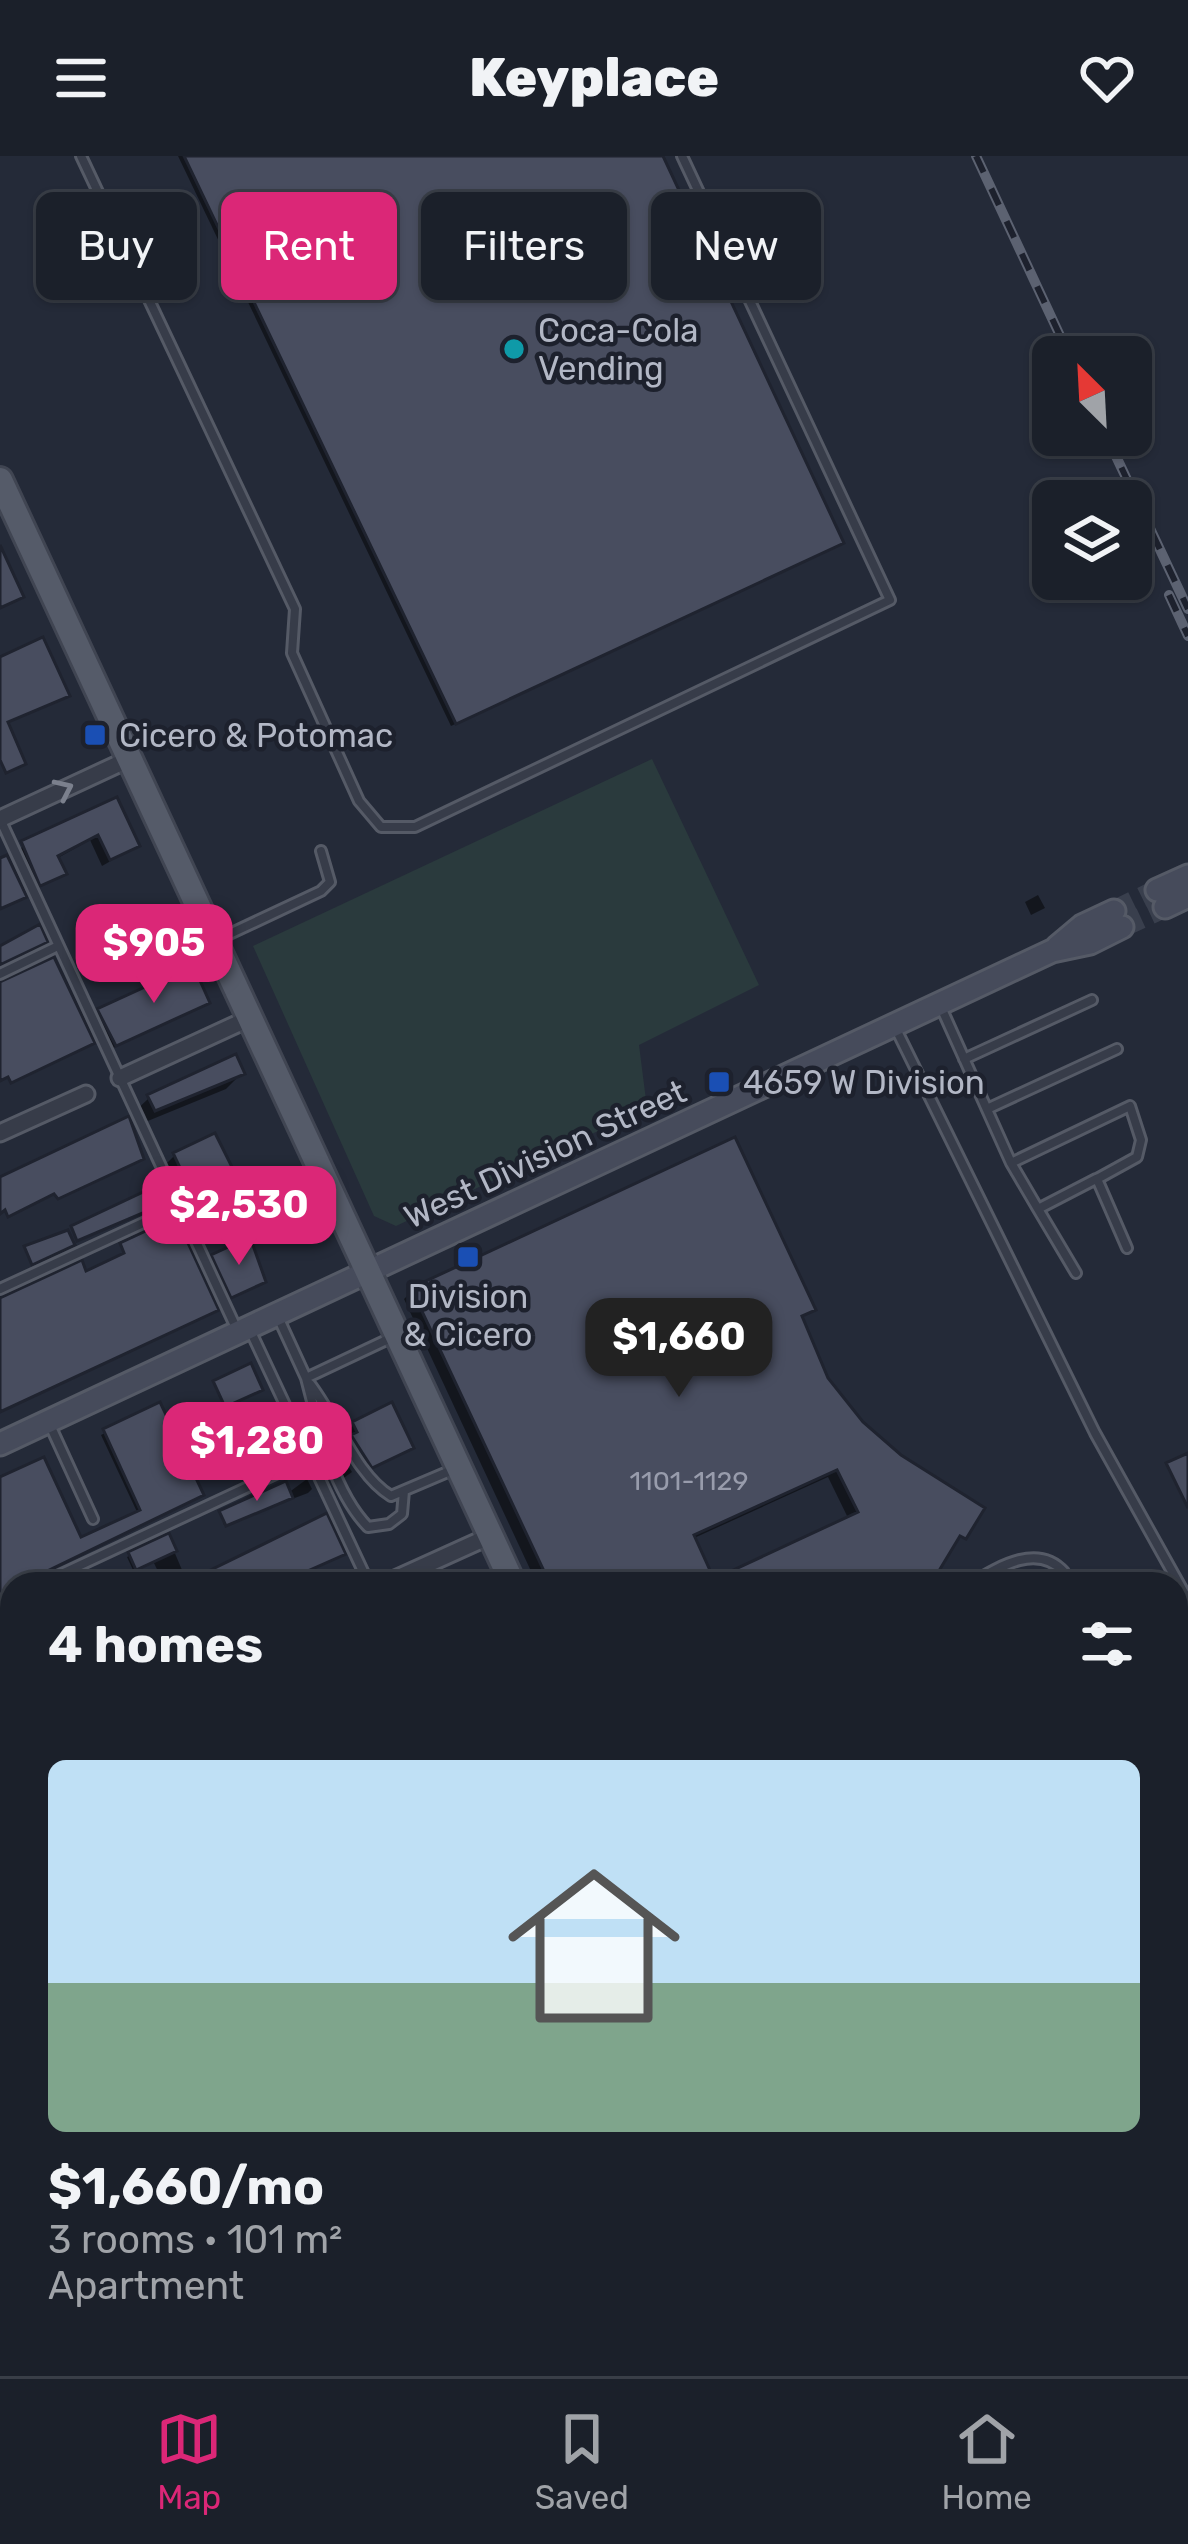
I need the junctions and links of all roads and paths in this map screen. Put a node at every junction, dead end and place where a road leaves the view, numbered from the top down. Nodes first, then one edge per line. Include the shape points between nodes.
1 (81, 156) edge
2 (682, 156) edge
3 (0, 480) edge
4 (6, 507) edge
5 (129, 759) junction
6 (0, 819) edge
7 (321, 850) dead end
8 (1188, 876) edge
9 (1188, 896) edge
10 (1118, 919) tunnel mouth
11 (214, 941) junction
12 (58, 946) junction
13 (0, 974) edge
14 (1092, 1000) dead end
15 (940, 1004) junction
16 (250, 1018) junction
17 (894, 1025) junction
18 (1117, 1049) dead end
19 (964, 1059) junction
20 (120, 1078) junction
21 (86, 1094) dead end
22 (987, 1109) junction
23 (0, 1133) edge
24 (1011, 1163) junction
25 (1097, 1179) junction
26 (180, 1206) junction
27 (1038, 1209) junction
28 (1127, 1248) dead end
29 (369, 1274) junction
30 (1076, 1274) dead end
31 (0, 1289) edge
32 (278, 1316) junction
33 (244, 1331) junction
34 (397, 1335) junction
35 (306, 1378) junction
36 (48, 1422) junction
37 (0, 1444) edge
38 (310, 1458) junction
39 (458, 1467) junction
40 (404, 1491) junction
41 (93, 1519) dead end
42 (490, 1535) junction
43 (66, 1572) edge
44 (363, 1572) edge
45 (410, 1572) edge
46 (507, 1572) edge
47 (993, 1572) edge
48 (1064, 1572) dead end
49 (1172, 1572) edge

1 - 2 lane via 295,609 292,653 359,801 381,827 415,827 890,600
3 - 4 main road
4 - 5 main road
6 -> 5 street
5 - 11 main road
6 - 12 lane
7 - 11 lane via 330,882 321,890
8 - 9 main road via 1161,899
10 - 15 main road, West Division Street via 1090,943 1052,951
11 - 16 main road
12 - 13 lane
12 - 20 lane
14 - 19 lane
15 - 17 main road, West Division Street
15 - 19 lane
16 - 20 street
16 - 29 main road
17 - 29 main road, West Division Street
17 - 49 lane
18 - 22 lane
19 - 22 lane
20 - 26 lane
21 - 23 street
22 - 24 lane
24 - 25 lane via 1130,1106 1141,1139 1137,1157
24 - 27 lane
25 - 27 lane
25 - 28 lane
26 - 31 lane
26 - 33 lane
27 - 30 lane
29 - 32 main road, West Division Street
29 - 34 main road
32 - 33 main road, West Division Street
32 - 35 lane
33 - 36 main road, West Division Street
33 - 38 lane
34 - 35 lane
34 - 39 main road
35 - 40 lane via 369,1483 391,1496
35 - 40 lane via 356,1514 368,1527 389,1524 402,1514
36 - 37 main road, West Division Street
36 - 41 lane
38 - 43 lane
38 - 44 lane
39 - 40 lane
39 - 42 main road
42 - 45 street
42 - 46 main road
47 - 48 lane via 1017,1559

